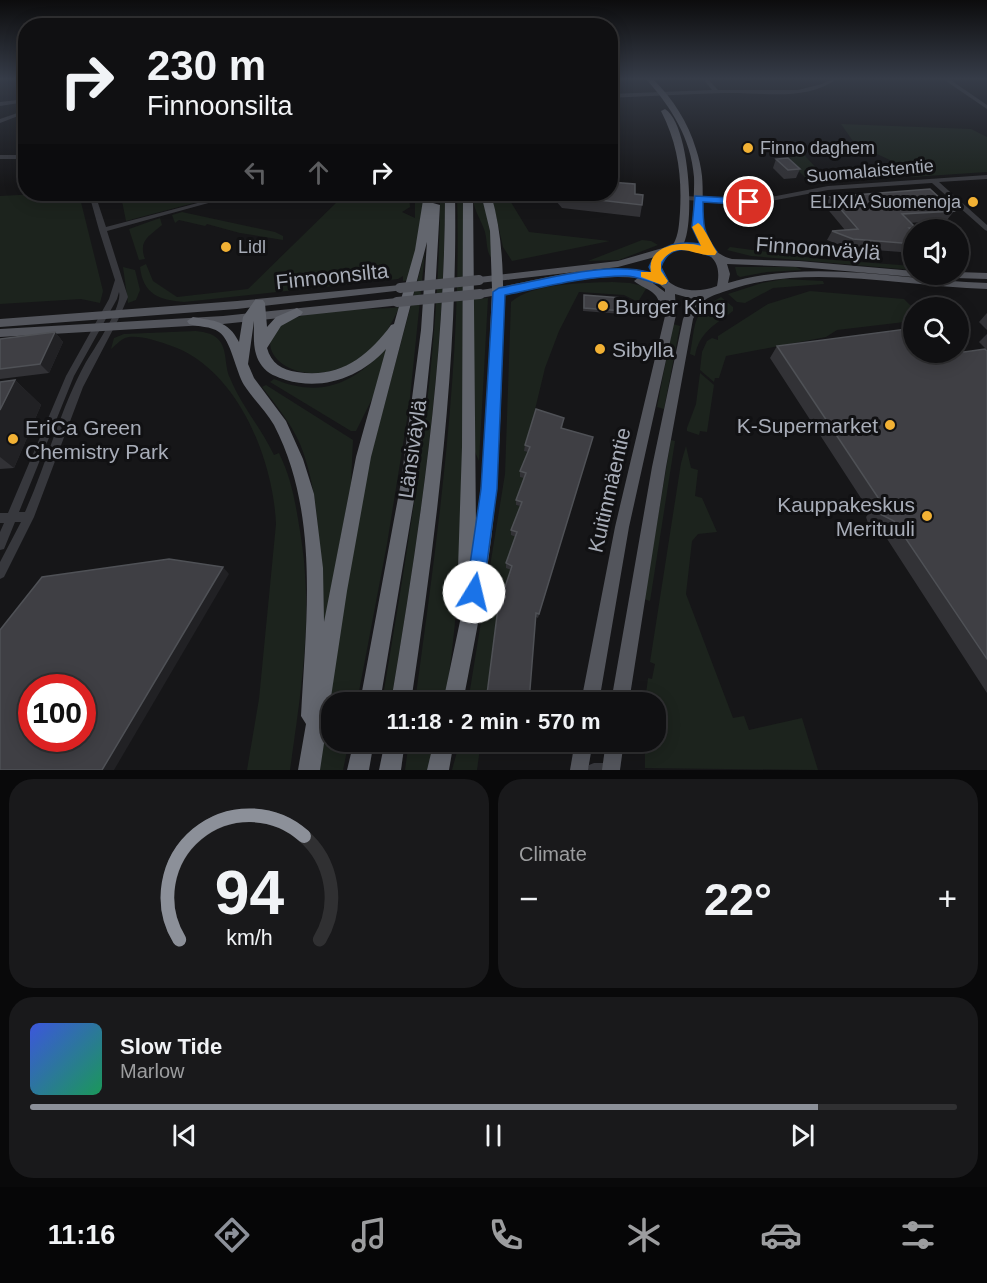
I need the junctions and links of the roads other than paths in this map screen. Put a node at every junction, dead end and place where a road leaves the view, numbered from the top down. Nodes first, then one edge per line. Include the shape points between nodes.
1 (16, 115) edge
2 (667, 115) edge
3 (676, 115) edge
4 (0, 121) edge
5 (0, 157) edge
6 (18, 157) edge
7 (987, 177) edge
8 (933, 180) junction
9 (686, 198) junction
10 (698, 199) junction
11 (94, 201) edge
12 (212, 201) edge
13 (428, 201) edge
14 (434, 201) edge
15 (450, 201) edge
16 (468, 201) edge
17 (488, 201) edge
18 (698, 227) junction
19 (987, 229) edge
20 (102, 230) junction
21 (677, 246) junction
22 (666, 250) junction
23 (711, 252) junction
24 (720, 259) junction
25 (780, 263) junction
26 (903, 273) edge
27 (969, 275) edge
28 (584, 276) junction
29 (987, 276) edge
30 (118, 281) junction
31 (666, 284) junction
32 (498, 285) junction
33 (987, 286) edge
34 (722, 288) junction
35 (705, 295) junction
36 (400, 309) junction
37 (257, 312) junction
38 (297, 312) junction
39 (119, 314) junction
40 (104, 315) junction
41 (193, 321) junction
42 (668, 322) junction
43 (0, 323) edge
44 (111, 326) junction
45 (97, 327) junction
46 (0, 333) edge
47 (261, 351) junction
48 (242, 364) junction
49 (12, 517) junction
50 (29, 517) junction
51 (0, 518) edge
52 (0, 545) edge
53 (0, 573) edge
54 (464, 652) junction
55 (372, 692) edge
56 (403, 692) edge
57 (455, 692) edge
58 (592, 692) edge
59 (622, 692) edge
60 (362, 752) edge
61 (392, 752) edge
62 (442, 752) edge
63 (582, 752) edge
64 (612, 752) edge
65 (309, 769) edge
66 (358, 770) edge
67 (390, 770) edge
68 (438, 770) edge
69 (579, 770) edge
70 (607, 770) edge

1 - 4 street
2 - 9 main road via 680,147
3 - 10 main road via 692,149
5 - 6 street
7 - 8 street, Suomalaistentie
8 - 10 street, Suomalaistentie via 828,188 756,202
8 - 19 street
9 - 10 street, Suomalaistentie
9 - 21 main road via 682,240
10 - 18 main road
11 - 20 street
12 - 20 street
13 - 36 highway via 419,260
14 - 55 highway, Länsiväylä via 427,330 409,482
15 - 56 highway, Länsiväylä via 450,272 441,406
16 - 54 highway via 470,480
17 - 32 highway
18 - 23 main road
18 - 25 main road via 724,251
20 - 30 street
21 - 22 main road
21 - 23 main road
22 - 31 main road via 655,267
22 - 32 main road, Finnoonsilta via 618,264
23 - 24 main road
24 - 25 main road, Finnoonväylä
24 - 34 main road via 725,271
25 - 26 main road, Finnoonväylä
27 - 29 main road
28 - 31 main road, Finnoonsilta via 634,273
28 - 32 main road, Finnoonsilta
28 - 42 main road via 636,280 654,286 663,295
30 - 39 street via 124,297
30 - 40 street
31 - 35 main road via 688,294
31 - 42 main road, Kuitinmäentie via 671,315
32 - 36 main road, Finnoonsilta, bridge via 480,294
32 - 37 main road, Finnoonsilta, bridge via 479,280 400,288
32 - 54 highway via 489,489
33 - 34 main road, Finnoonväylä via 799,275 751,280
34 - 35 main road
35 - 59 main road, Kuitinmäentie via 697,301 688,319
36 - 38 main road, Finnoonsilta
36 - 47 highway via 389,338 377,352 334,377 316,380 287,375 267,364
36 - 65 highway via 359,480
37 - 38 main road, Finnoonsilta
37 - 39 main road, Finnoonsilta
37 - 41 main road, Finnoonsilta
37 - 47 highway
37 - 48 highway
38 - 47 highway via 274,324
39 - 40 main road, Finnoonsilta
39 - 44 street
40 - 43 main road, Finnoonsilta
40 - 45 street
41 - 44 main road, Finnoonsilta
41 - 48 highway via 226,331
42 - 58 main road, Kuitinmäentie via 622,527
44 - 45 main road, Finnoonsilta
44 - 50 street via 77,388
45 - 46 main road, Finnoonsilta
45 - 49 street via 70,376
48 - 65 highway via 248,380 281,424 298,466 310,520 314,574
49 - 50 street
49 - 51 street
49 - 52 street
50 - 53 street
54 - 57 highway
60 - 66 highway
61 - 67 highway
62 - 68 highway
63 - 69 main road
64 - 70 main road

